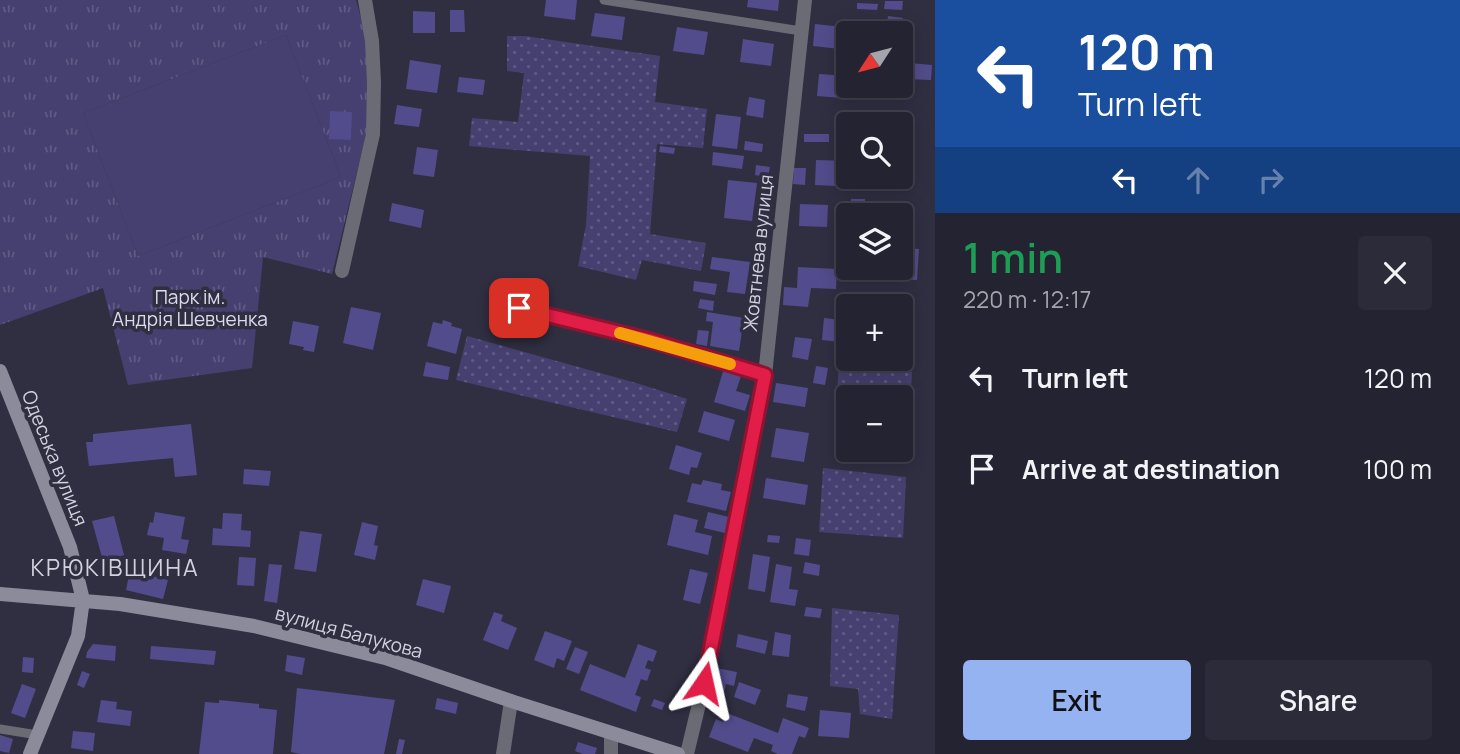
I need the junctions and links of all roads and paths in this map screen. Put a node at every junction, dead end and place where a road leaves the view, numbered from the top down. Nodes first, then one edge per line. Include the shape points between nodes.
1 (365, 0) edge
2 (604, 0) edge
3 (804, 0) edge
4 (801, 31) junction
5 (341, 271) dead end
6 (519, 308) dead end
7 (0, 371) edge
8 (765, 375) junction
9 (0, 594) edge
10 (83, 600) junction
11 (512, 701) junction
12 (0, 729) edge
13 (611, 733) junction
14 (38, 735) junction
15 (30, 754) edge
16 (503, 754) edge
17 (611, 754) edge
18 (678, 754) edge
19 (687, 754) edge

1 - 5 street via 373,55 373,134
2 - 4 lane
3 - 4 street, Жовтнева вулиця
4 - 8 street, Жовтнева вулиця
6 - 8 lane
7 - 10 main road, Одеська вулиця via 70,547
8 - 19 street, Жовтнева вулиця
9 - 10 main road, вулиця Балукова
10 - 11 main road, вулиця Балукова via 267,629 385,658
10 - 14 main road via 78,636
11 - 13 main road, вулиця Балукова
11 - 16 street
12 - 14 lane
13 - 17 street
13 - 18 main road, вулиця Балукова
14 - 15 main road

